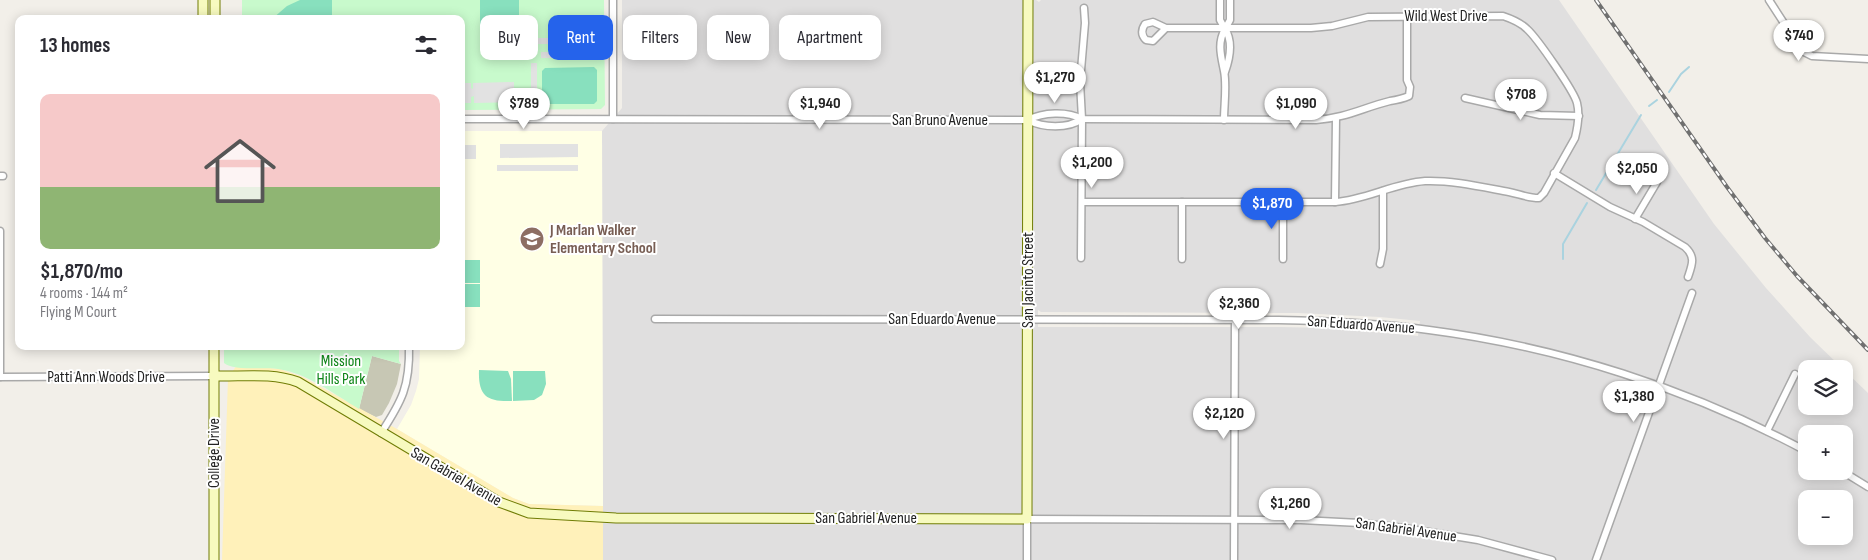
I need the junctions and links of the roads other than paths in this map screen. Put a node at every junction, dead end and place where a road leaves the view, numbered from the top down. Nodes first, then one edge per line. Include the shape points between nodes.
1 (203, 0) edge
2 (215, 0) edge
3 (613, 0) edge
4 (1028, 0) edge
5 (1220, 0) edge
6 (1230, 0) edge
7 (1769, 0) edge
8 (1084, 8) dead end
9 (203, 15) edge
10 (215, 15) edge
11 (1406, 16) junction
12 (1166, 28) dead end
13 (1225, 29) junction
14 (1868, 59) edge
15 (1466, 98) dead end
16 (1579, 116) junction
17 (1336, 118) junction
18 (613, 119) junction
19 (1082, 119) junction
20 (465, 120) edge
21 (1028, 120) junction
22 (1224, 120) junction
23 (1554, 173) junction
24 (1657, 182) dead end
25 (1383, 191) junction
26 (1082, 202) junction
27 (1182, 202) junction
28 (1283, 202) junction
29 (1335, 202) junction
30 (1635, 218) junction
31 (0, 231) edge
32 (1081, 258) dead end
33 (1182, 259) dead end
34 (1283, 259) dead end
35 (1380, 264) dead end
36 (1688, 277) dead end
37 (1692, 293) dead end
38 (655, 318) dead end
39 (1028, 319) junction
40 (1235, 320) junction
41 (214, 350) edge
42 (410, 350) edge
43 (1795, 374) dead end
44 (213, 376) junction
45 (0, 377) edge
46 (1659, 386) junction
47 (1767, 431) junction
48 (381, 433) junction
49 (1798, 447) edge
50 (1853, 478) edge
51 (1868, 487) edge
52 (1027, 519) junction
53 (1234, 519) junction
54 (214, 560) edge
55 (1027, 560) edge
56 (1234, 560) edge
57 (1552, 560) edge
58 (1596, 560) edge

1 - 9 street
2 - 10 street
3 - 18 street
4 - 21 street, San Jacinto Street
5 - 13 street via 1220,20
6 - 13 street via 1230,20
7 - 14 street via 1798,46 1807,54
8 - 19 street via 1080,82
11 - 13 street, Wild West Drive via 1368,17 1311,28
11 - 16 street, Wild West Drive via 1493,16 1521,24 1571,90
11 - 17 street, San Bruno Avenue via 1409,96
12 - 13 street, Wild West Drive
13 - 22 street via 1220,37
15 - 16 street via 1540,115
16 - 23 street, Wild West Drive via 1575,138
17 - 22 street, San Bruno Avenue
17 - 29 street
18 - 20 street, San Bruno Avenue
18 - 21 street, San Bruno Avenue
19 - 21 street, San Bruno Avenue via 1073,114 1037,115
19 - 21 street, San Bruno Avenue via 1073,125 1037,125
19 - 22 street, San Bruno Avenue
19 - 26 street
21 - 39 street, San Jacinto Street
23 - 25 street, Wild West Drive via 1539,198 1433,181 1413,182
23 - 30 street via 1610,207
24 - 30 street
25 - 29 street
25 - 35 street
26 - 27 street
26 - 32 street
27 - 28 street
27 - 33 street
28 - 29 street
28 - 34 street
30 - 36 street via 1690,251 1693,264
31 - 45 street
37 - 46 street
38 - 39 street, San Eduardo Avenue
39 - 40 street, San Eduardo Avenue
39 - 52 street, San Jacinto Street
40 - 46 street, San Eduardo Avenue via 1334,321 1429,330 1553,354
40 - 53 street
41 - 44 street, College Drive
42 - 48 street via 403,397
43 - 47 street
44 - 45 street, Patti Ann Woods Drive
44 - 48 street, San Gabriel Avenue via 269,375 289,379 322,395
44 - 54 street, College Drive
46 - 47 street, San Eduardo Avenue
46 - 58 street
47 - 49 street, San Eduardo Avenue
48 - 52 street, San Gabriel Avenue via 499,502 529,513 616,518
50 - 51 street
52 - 53 street, San Gabriel Avenue
52 - 55 street, San Jacinto Street
53 - 56 street
53 - 57 street, San Gabriel Avenue via 1383,525 1478,540

